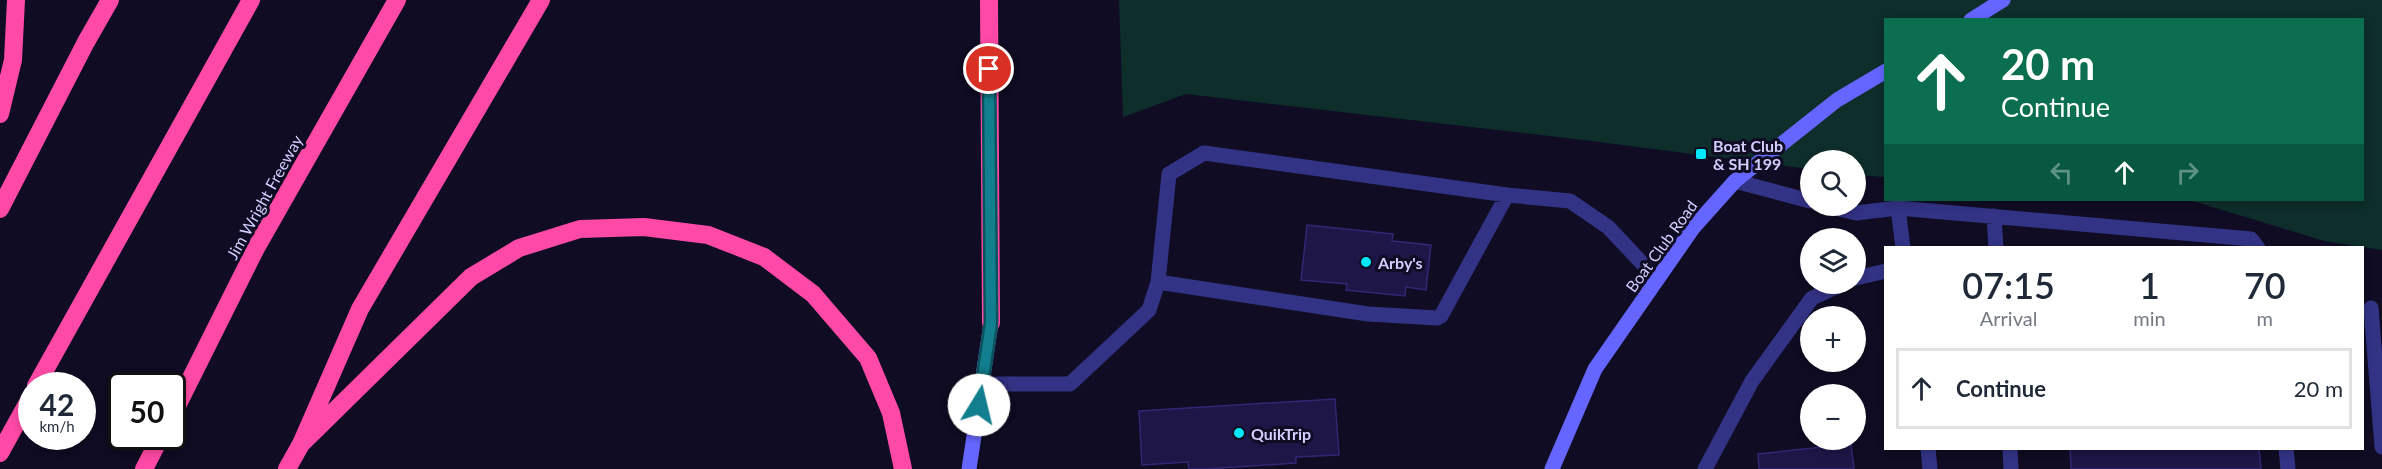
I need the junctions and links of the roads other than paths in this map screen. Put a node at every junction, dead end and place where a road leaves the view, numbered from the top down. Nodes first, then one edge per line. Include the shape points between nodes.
1 (15, 0) edge
2 (110, 0) edge
3 (251, 0) edge
4 (397, 0) edge
5 (541, 0) edge
6 (988, 0) edge
7 (2003, 0) edge
8 (1974, 18) edge
9 (1884, 72) edge
10 (0, 114) edge
11 (1734, 181) junction
12 (1507, 195) junction
13 (1800, 198) edge
14 (1898, 208) junction
15 (0, 209) edge
16 (1866, 212) edge
17 (1994, 216) junction
18 (1903, 246) edge
19 (1996, 246) edge
20 (2256, 246) edge
21 (1884, 271) edge
22 (1866, 276) edge
23 (1657, 279) junction
24 (1158, 282) junction
25 (1821, 294) edge
26 (2372, 308) edge
27 (991, 323) joint
28 (44, 372) edge
29 (982, 384) junction
30 (186, 388) edge
31 (18, 420) edge
32 (301, 444) junction
33 (2382, 447) edge
34 (154, 450) edge
35 (1928, 450) edge
36 (2010, 450) edge
37 (2286, 450) edge
38 (0, 453) edge
39 (144, 469) edge
40 (287, 469) edge
41 (903, 469) edge
42 (969, 469) edge
43 (1552, 469) edge
44 (1705, 469) edge
45 (1930, 469) edge
46 (2011, 469) edge
47 (2288, 469) edge

1 - 10 highway via 14,60
2 - 15 highway
3 - 28 highway
4 - 30 highway, Jim Wright Freeway via 256,248
5 - 32 highway via 360,309
6 - 27 highway
7 - 8 main road
9 - 11 main road, Boat Club Road via 1837,100
11 - 13 lane
11 - 23 main road, Boat Club Road via 1693,228
12 - 23 lane via 1570,201 1608,227
12 - 24 lane via 1459,286 1437,318 1368,314
12 - 24 lane via 1204,153 1170,174
14 - 16 lane
14 - 17 lane
14 - 18 lane
17 - 19 lane
17 - 20 lane via 2251,239
21 - 22 lane
23 - 43 main road, Boat Club Road via 1594,369
24 - 29 lane via 1149,310 1070,384
25 - 44 lane via 1812,298 1752,381
26 - 33 lane
27 - 29 main road
29 - 42 main road
31 - 38 highway
32 - 40 highway
32 - 41 highway via 471,277 519,248 580,229 644,226 708,235 764,257 813,294 868,358 891,413
34 - 39 highway
35 - 45 lane
36 - 46 lane
37 - 47 lane

